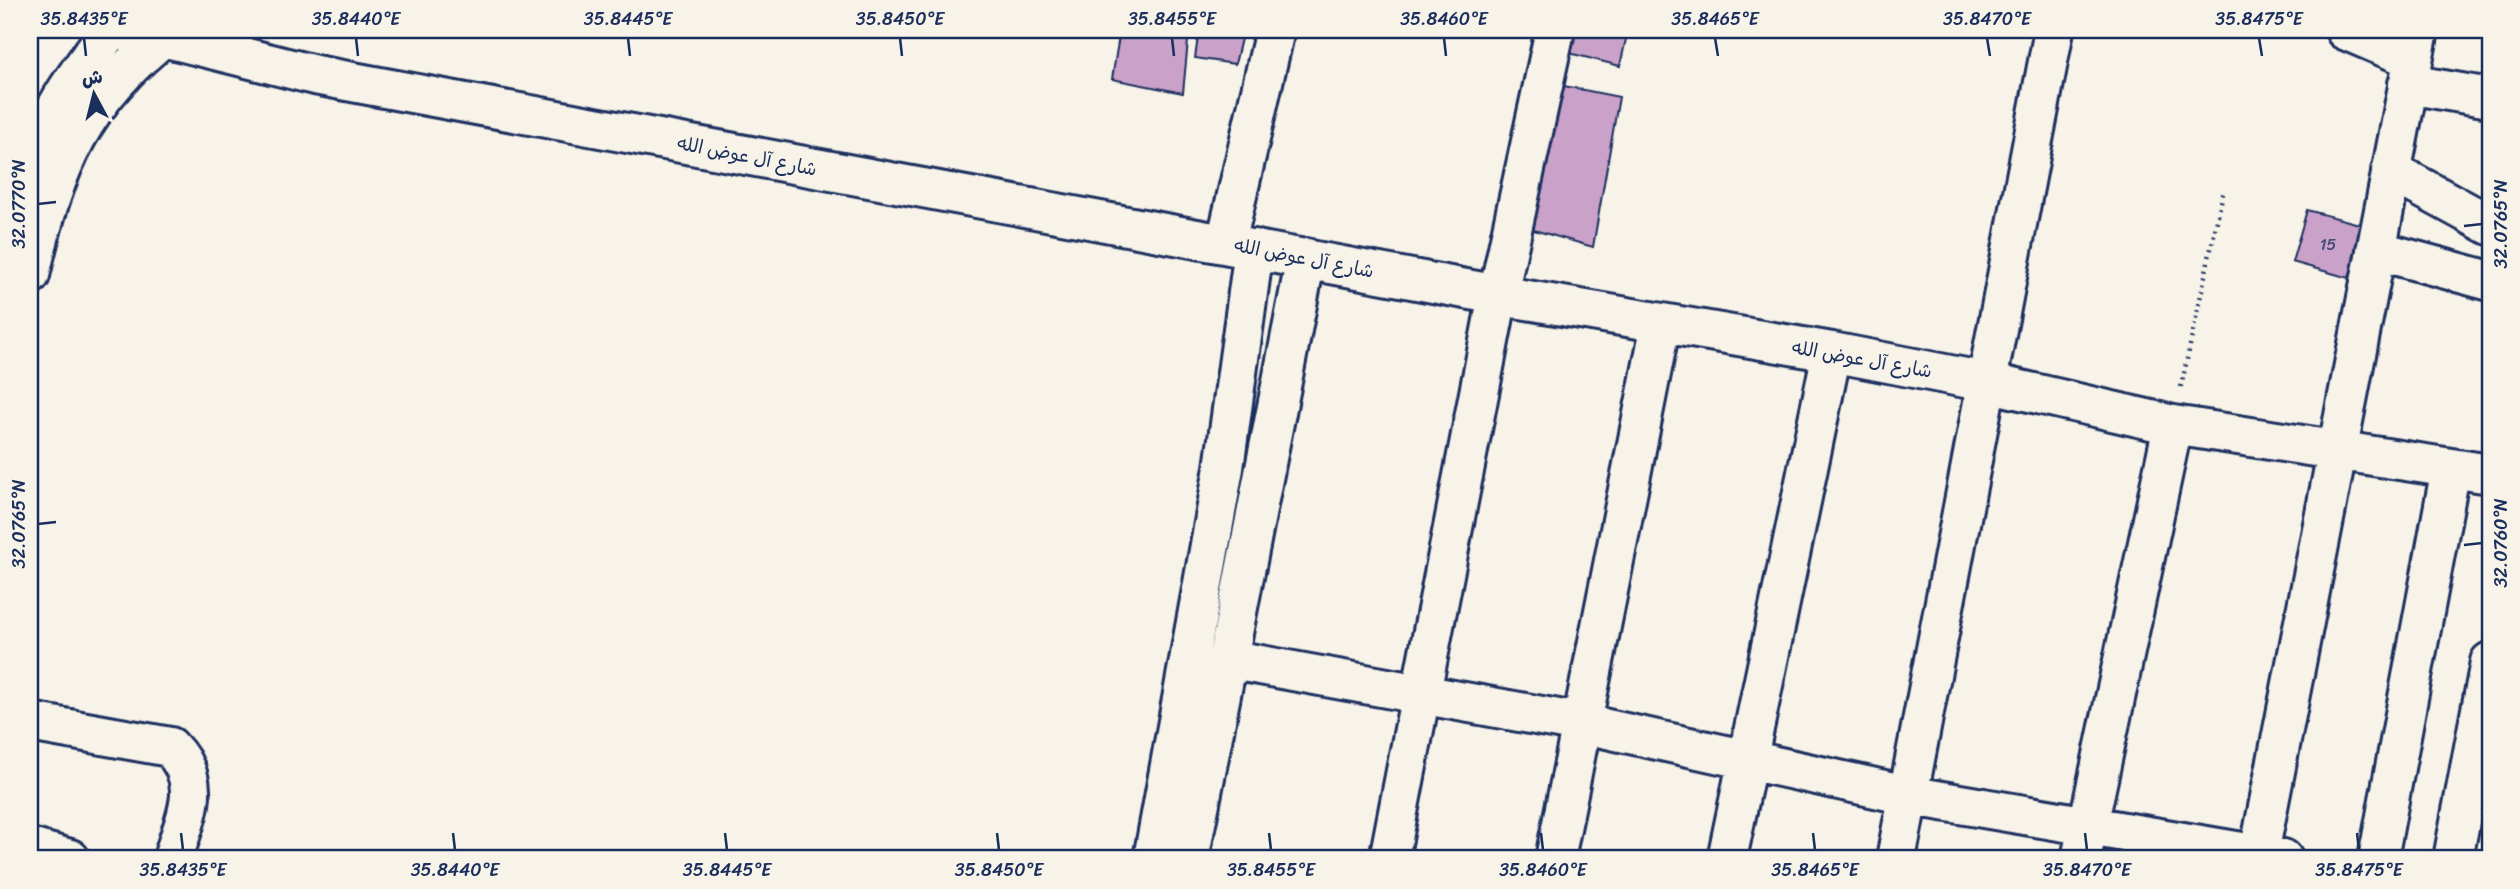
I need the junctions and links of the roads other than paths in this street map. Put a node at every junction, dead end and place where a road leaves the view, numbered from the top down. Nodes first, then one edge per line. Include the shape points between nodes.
1 (110, 30) edge
2 (120, 30) edge
3 (1275, 30) edge
4 (1555, 30) edge
5 (2053, 30) edge
6 (2345, 30) edge
7 (168, 33) edge
8 (2413, 58) edge
9 (2490, 98) edge
10 (30, 166) edge
11 (2391, 171) junction
12 (2490, 225) edge
13 (1240, 246) junction
14 (2376, 250) junction
15 (1306, 258) junction
16 (30, 275) edge
17 (2490, 281) edge
18 (1499, 295) junction
19 (1661, 323) junction
20 (1832, 352) junction
21 (1986, 382) junction
22 (2173, 425) junction
23 (2337, 450) junction
24 (2451, 468) junction
25 (2490, 474) edge
26 (1227, 659) junction
27 (2490, 662) edge
28 (1419, 695) junction
29 (30, 722) edge
30 (1580, 723) junction
31 (1745, 761) junction
32 (1907, 795) junction
33 (2085, 842) edge
34 (30, 848) edge
35 (2266, 858) edge
36 (70, 859) edge
37 (173, 859) edge
38 (1153, 859) edge
39 (1189, 859) edge
40 (1389, 859) edge
41 (1555, 859) edge
42 (1727, 859) edge
43 (1896, 859) edge
44 (2378, 859) edge
45 (2453, 859) edge

1 - 10 street via 61,96
2 - 7 street, شارع آل عوض الله
3 - 13 street
4 - 18 street
5 - 21 street
6 - 8 street
7 - 13 street, شارع آل عوض الله via 328,78
7 - 16 street via 110,86 81,124 50,196
8 - 9 street
8 - 11 street
11 - 12 street
11 - 14 street
13 - 15 street, شارع آل عوض الله
13 - 38 street via 1224,468
14 - 17 street
14 - 23 street
15 - 18 street, شارع آل عوض الله
15 - 26 street
18 - 19 street, شارع آل عوض الله
18 - 28 street
19 - 20 street, شارع آل عوض الله
19 - 30 street
20 - 21 street, شارع آل عوض الله
20 - 31 street
21 - 22 street, شارع آل عوض الله
21 - 32 street
22 - 23 street, شارع آل عوض الله
22 - 33 street
23 - 24 street, شارع آل عوض الله
23 - 35 street
24 - 25 street, شارع آل عوض الله
24 - 44 street
26 - 28 street
26 - 39 street
27 - 45 street
28 - 30 street
28 - 40 street
29 - 37 street via 170,747 181,759 193,789
30 - 31 street
30 - 41 street
31 - 32 street
31 - 42 street
32 - 33 street
32 - 43 street
33 - 35 street
34 - 36 street

